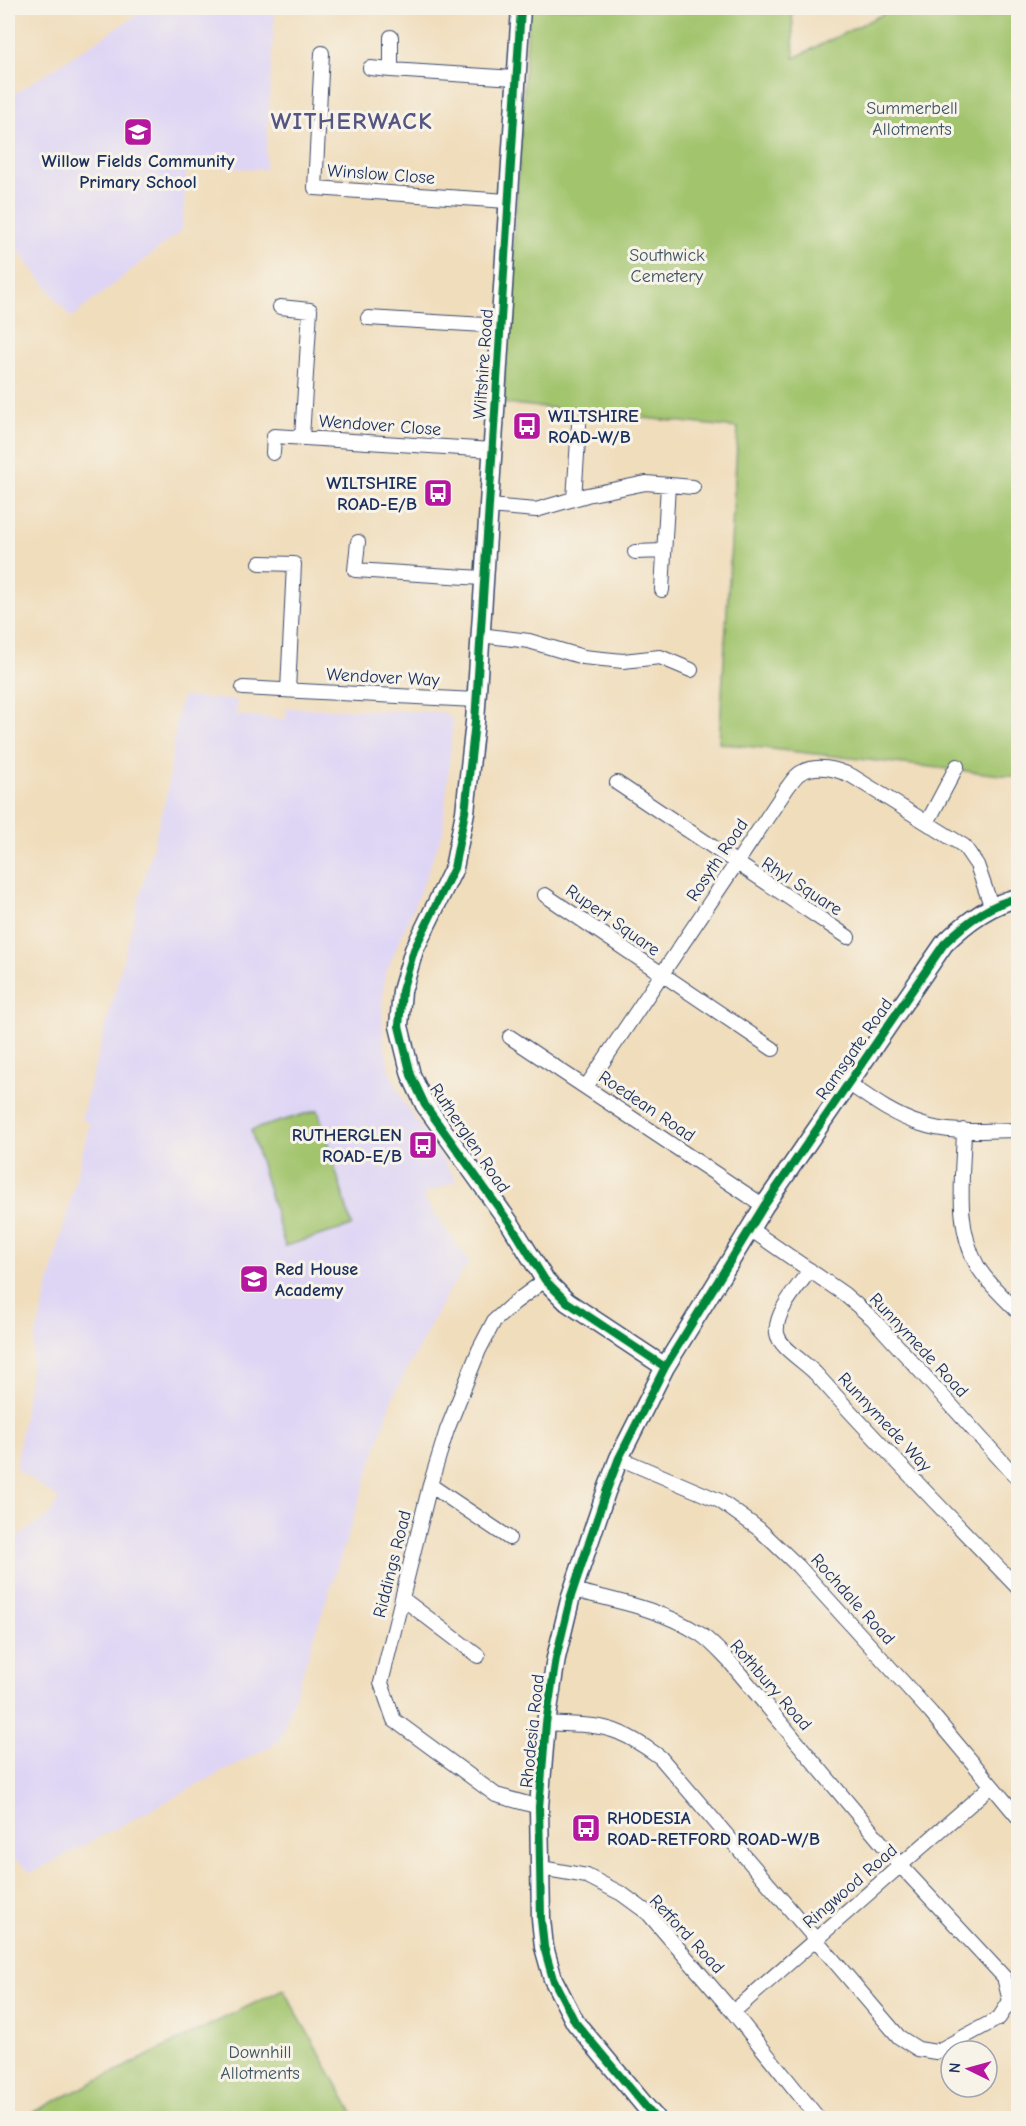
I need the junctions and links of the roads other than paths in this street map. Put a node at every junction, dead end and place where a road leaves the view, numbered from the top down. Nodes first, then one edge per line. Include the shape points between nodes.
1 (521, 8) edge
2 (391, 37) dead end
3 (322, 53) dead end
4 (370, 68) dead end
5 (391, 70) junction
6 (515, 78) junction
7 (507, 201) junction
8 (280, 307) dead end
9 (368, 318) dead end
10 (501, 326) junction
11 (579, 425) dead end
12 (302, 437) junction
13 (492, 450) junction
14 (273, 453) dead end
15 (668, 485) junction
16 (693, 487) dead end
17 (574, 499) junction
18 (489, 506) junction
19 (358, 542) dead end
20 (664, 551) junction
21 (635, 552) dead end
22 (260, 563) dead end
23 (482, 578) junction
24 (662, 590) dead end
25 (480, 635) junction
26 (691, 670) dead end
27 (243, 688) dead end
28 (288, 690) junction
29 (475, 700) junction
30 (475, 722) joint
31 (957, 766) dead end
32 (617, 783) dead end
33 (927, 823) junction
34 (736, 864) junction
35 (545, 895) dead end
36 (1018, 898) edge
37 (992, 908) junction
38 (848, 937) dead end
39 (662, 975) junction
40 (510, 1037) dead end
41 (773, 1048) dead end
42 (848, 1083) junction
43 (586, 1087) junction
44 (964, 1130) junction
45 (1018, 1130) edge
46 (764, 1206) junction
47 (750, 1229) junction
48 (739, 1246) joint
49 (810, 1270) junction
50 (545, 1280) junction
51 (1018, 1312) edge
52 (665, 1367) junction
53 (619, 1458) junction
54 (1018, 1479) edge
55 (430, 1485) junction
56 (509, 1538) dead end
57 (1018, 1588) edge
58 (573, 1590) junction
59 (403, 1599) junction
60 (478, 1656) dead end
61 (546, 1724) junction
62 (991, 1786) junction
63 (539, 1807) junction
64 (1018, 1817) edge
65 (900, 1865) junction
66 (541, 1868) junction
67 (816, 1939) junction
68 (733, 2012) junction
69 (654, 2118) edge
70 (818, 2118) edge

1 - 6 street, Wiltshire Road
2 - 5 street
3 - 7 street, Winslow Close via 315,188
4 - 5 street
5 - 6 street
6 - 7 street, Wiltshire Road
7 - 10 street, Wiltshire Road
8 - 12 street, Wendover Close via 310,310
9 - 10 street
10 - 13 street, Wiltshire Road
11 - 17 street
12 - 13 street, Wendover Close
12 - 14 street, Wendover Close via 274,436
13 - 18 street, Wiltshire Road
15 - 16 street
15 - 17 street via 646,483
15 - 20 street
17 - 18 street via 536,510
18 - 23 street, Wiltshire Road
19 - 23 street via 355,570
20 - 21 street
20 - 24 street
22 - 28 street via 294,564
23 - 25 street, Wiltshire Road
25 - 26 street via 529,641 583,657 623,661 660,657
25 - 29 street, Wiltshire Road
27 - 28 street, Wendover Way
28 - 29 street, Wendover Way
29 - 30 street, Wiltshire Road
30 - 50 street, Rutherglen Road via 454,868 414,950 402,991 399,1026 411,1076 425,1105 511,1225
31 - 33 street
32 - 34 street, Rhyl Square
33 - 34 street, Rosyth Road via 852,776 834,768 817,768 800,773 787,788
33 - 37 street, Rosyth Road via 964,846 977,865
34 - 38 street, Rhyl Square
34 - 39 street, Rosyth Road
35 - 39 street, Rupert Square
36 - 37 street, Ramsgate Road
37 - 42 street, Ramsgate Road via 964,925 944,944
39 - 41 street, Rupert Square
39 - 43 street, Rosyth Road
40 - 43 street, Roedean Road
42 - 44 street via 921,1125
42 - 46 street, Ramsgate Road
43 - 46 street, Roedean Road
44 - 45 street
44 - 51 street via 962,1215 967,1246 979,1270
46 - 47 street, Ramsgate Road
47 - 48 street, Ramsgate Road
47 - 49 street, Runnymede Road
48 - 52 street, Rhodesia Road
49 - 54 street, Runnymede Road via 873,1319
49 - 57 street, Runnymede Way via 777,1318 780,1344 814,1372
50 - 52 street, Rutherglen Road via 567,1302
50 - 55 street, Riddings Road via 494,1321 447,1431
52 - 53 street, Rhodesia Road
53 - 58 street, Rhodesia Road
53 - 62 street, Rochdale Road via 720,1501 759,1529 798,1566 931,1713
55 - 56 street
55 - 59 street, Riddings Road
58 - 61 street, Rhodesia Road via 556,1658
58 - 65 street, Rothbury Road via 636,1606 701,1635 730,1662
59 - 60 street
59 - 63 street, Riddings Road via 381,1683 394,1720 496,1795
61 - 63 street, Rhodesia Road
61 - 67 street, Rothbury Road via 618,1732 660,1757
62 - 64 street, Rochdale Road
62 - 65 street, Ringwood Road
63 - 66 street, Rhodesia Road
65 - 67 street, Ringwood Road
65 - 67 street, Rothbury Road via 1004,1977 1010,2001 999,2019 936,2052 918,2049 899,2037
66 - 68 street, Retford Road via 587,1876 648,1913
66 - 69 street, Rhodesia Road via 544,1947 553,1979 575,2022
67 - 68 street, Ringwood Road
68 - 70 street, Retford Road

